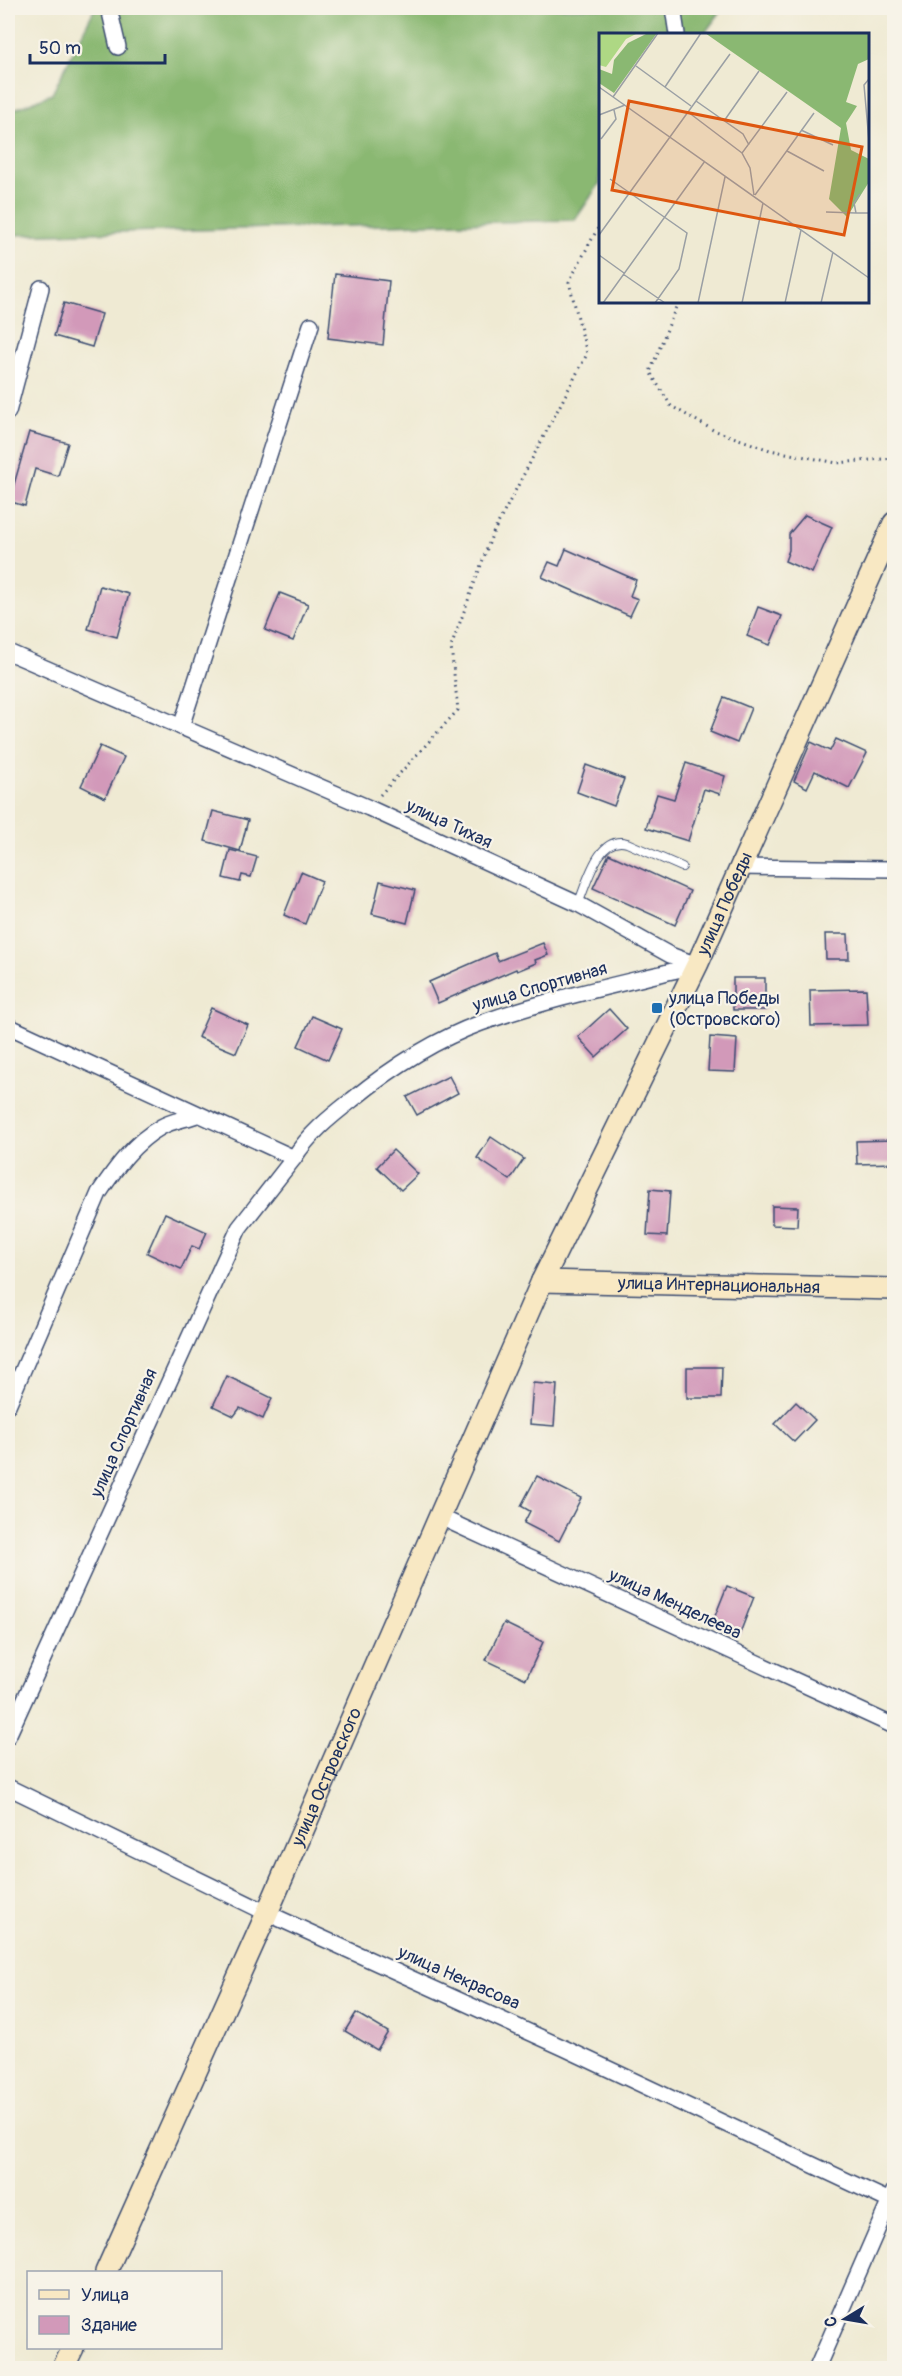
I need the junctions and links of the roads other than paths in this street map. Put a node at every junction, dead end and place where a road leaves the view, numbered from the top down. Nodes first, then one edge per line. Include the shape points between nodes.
1 (109, 8) edge
2 (673, 8) edge
3 (677, 33) edge
4 (118, 47) dead end
5 (41, 288) dead end
6 (311, 326) dead end
7 (8, 412) edge
8 (894, 523) edge
9 (8, 652) edge
10 (181, 727) junction
11 (682, 867) dead end
12 (740, 867) junction
13 (894, 869) edge
14 (578, 904) junction
15 (697, 965) junction
16 (8, 1026) edge
17 (197, 1115) junction
18 (294, 1158) junction
19 (542, 1281) junction
20 (894, 1289) edge
21 (8, 1405) edge
22 (440, 1517) junction
23 (894, 1726) edge
24 (8, 1736) edge
25 (8, 1786) edge
26 (267, 1913) junction
27 (893, 2199) edge
28 (106, 2271) edge
29 (72, 2349) edge
30 (63, 2368) edge
31 (817, 2368) edge

1 - 4 street
2 - 3 street
5 - 7 street
6 - 10 street
8 - 12 main road, улица Победы
9 - 10 street, улица Тихая
10 - 14 street, улица Тихая
11 - 14 lane via 621,841 610,844 602,850
12 - 13 street
12 - 15 main road, улица Победы
14 - 15 street, улица Тихая via 669,955
15 - 18 street, улица Спортивная via 479,1023 420,1052 372,1083 330,1118
15 - 19 main road, улица Победы
16 - 17 street
17 - 18 street
17 - 21 street via 162,1127 114,1169 99,1194
18 - 24 street, улица Спортивная via 238,1228
19 - 20 main road, улица Интернациональная
19 - 22 main road, улица Островского
22 - 23 street, улица Менделеева
22 - 26 main road, улица Островского
25 - 26 street, улица Некрасова
26 - 27 street, улица Некрасова
26 - 28 main road, улица Островского
27 - 31 street
29 - 30 main road

